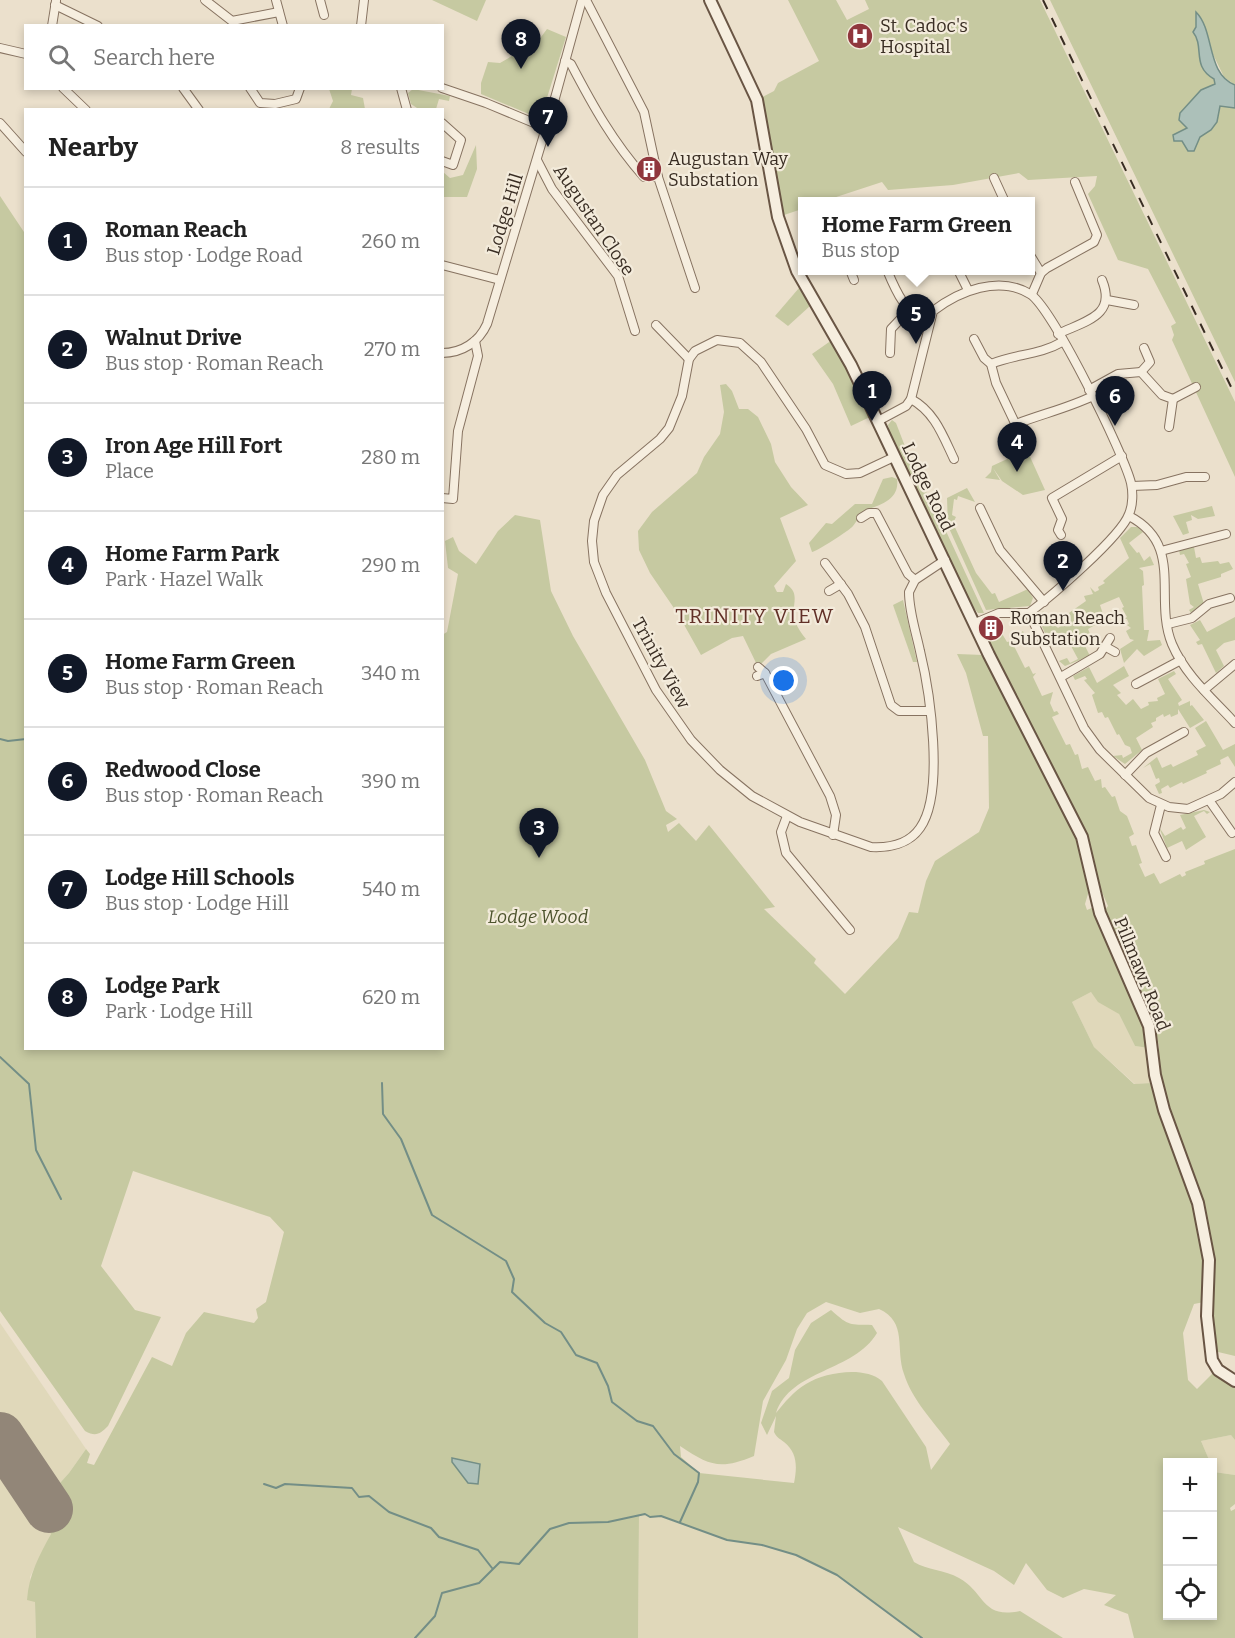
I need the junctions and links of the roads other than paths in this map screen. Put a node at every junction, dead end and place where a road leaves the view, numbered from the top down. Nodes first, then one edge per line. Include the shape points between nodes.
1 (205, 0) edge
2 (276, 0) edge
3 (320, 0) edge
4 (364, 0) edge
5 (584, 0) edge
6 (710, 0) edge
7 (56, 3) edge
8 (279, 12) junction
9 (324, 15) dead end
10 (52, 24) edge
11 (94, 24) edge
12 (282, 24) edge
13 (361, 24) edge
14 (0, 48) edge
15 (24, 54) edge
16 (565, 61) junction
17 (444, 89) edge
18 (65, 90) edge
19 (184, 90) edge
20 (251, 90) edge
21 (299, 90) edge
22 (402, 90) edge
23 (84, 108) edge
24 (198, 108) edge
25 (406, 108) edge
26 (0, 123) edge
27 (444, 125) edge
28 (546, 128) junction
29 (24, 150) edge
30 (537, 160) junction
31 (444, 162) edge
32 (658, 177) junction
33 (994, 178) dead end
34 (1075, 182) dead end
35 (1003, 197) edge
36 (1035, 263) edge
37 (444, 266) edge
38 (798, 270) edge
39 (1041, 273) junction
40 (801, 275) edge
41 (852, 275) edge
42 (889, 275) edge
43 (960, 275) edge
44 (500, 280) junction
45 (854, 280) dead end
46 (1102, 280) dead end
47 (695, 288) dead end
48 (968, 290) junction
49 (1032, 294) junction
50 (1107, 300) junction
51 (1134, 305) dead end
52 (909, 310) junction
53 (930, 321) junction
54 (656, 325) dead end
55 (635, 331) dead end
56 (1058, 334) junction
57 (974, 339) dead end
58 (475, 342) junction
59 (1062, 342) junction
60 (1144, 348) dead end
61 (444, 353) edge
62 (890, 353) dead end
63 (690, 359) junction
64 (991, 364) junction
65 (1141, 372) junction
66 (1196, 387) dead end
67 (1091, 393) junction
68 (911, 399) junction
69 (1173, 399) junction
70 (878, 421) junction
71 (1016, 424) junction
72 (1169, 427) dead end
73 (1024, 442) dead end
74 (1122, 456) junction
75 (894, 457) junction
76 (954, 459) dead end
77 (1205, 477) dead end
78 (1132, 486) junction
79 (444, 498) edge
80 (980, 508) dead end
81 (1129, 516) junction
82 (861, 518) dead end
83 (1226, 534) dead end
84 (1061, 535) dead end
85 (892, 542) junction
86 (882, 545) dead end
87 (1161, 551) junction
88 (945, 560) junction
89 (825, 563) dead end
90 (915, 580) junction
91 (841, 584) junction
92 (829, 591) dead end
93 (1230, 598) dead end
94 (1044, 602) junction
95 (1029, 613) junction
96 (975, 623) junction
97 (1168, 624) junction
98 (1110, 638) dead end
99 (1106, 646) junction
100 (1115, 652) dead end
101 (1181, 660) junction
102 (1235, 664) edge
103 (759, 667) dead end
104 (1061, 677) junction
105 (1137, 684) dead end
106 (1204, 690) junction
107 (930, 711) junction
108 (1235, 723) edge
109 (1184, 732) dead end
110 (1125, 775) junction
111 (1235, 782) edge
112 (1209, 800) junction
113 (1161, 805) junction
114 (786, 816) junction
115 (1232, 833) dead end
116 (833, 834) junction
117 (1161, 855) dead end
118 (850, 930) dead end
119 (1235, 1381) edge

1 - 8 street via 232,21
2 - 8 street
3 - 9 street
4 - 13 street
5 - 16 street, Lodge Hill
5 - 32 street via 644,112
6 - 38 street, Lodge Road via 757,100 778,217
7 - 10 street
7 - 11 street
8 - 12 street
14 - 15 street
16 - 28 street, Lodge Hill
16 - 32 street via 571,64 600,122 634,166 644,177
17 - 28 street
18 - 23 street
19 - 24 street
20 - 21 street via 261,103 275,104 296,99
22 - 25 street
26 - 29 street
27 - 31 street via 461,140 453,165
28 - 30 street, Lodge Hill
30 - 44 street, Lodge Hill
30 - 55 street, Augustan Close via 552,189 618,276
32 - 47 street
33 - 35 street
34 - 39 street via 1097,235 1094,242
36 - 39 street
37 - 44 street
39 - 49 street
40 - 70 street, Lodge Road
41 - 45 street
42 - 52 street via 901,302
43 - 48 street
44 - 58 street, Lodge Hill via 483,332
46 - 50 street
48 - 49 street via 1009,287
48 - 53 street via 935,309
49 - 56 street
50 - 51 street
50 - 56 street via 1100,313
52 - 53 street
52 - 62 street via 891,329
53 - 68 street
54 - 63 street
56 - 59 street
57 - 64 street
58 - 61 street
58 - 79 street via 478,356 458,431 453,499
59 - 64 street via 1044,352
59 - 67 street
60 - 65 street via 1150,362
63 - 75 street via 695,351 717,340 740,343 750,349 800,420 817,454 835,470 860,473
63 - 114 street, Trinity View via 682,396 669,428 616,475 603,495 594,521 594,562 629,640 673,717 720,770 752,796
64 - 71 street
65 - 67 street via 1118,374
65 - 69 street via 1161,394
66 - 69 street
67 - 71 street via 1058,411
67 - 74 street
68 - 70 street via 906,406
68 - 76 street via 924,406 938,425
69 - 72 street
70 - 75 street, Lodge Road
71 - 73 street
74 - 78 street
74 - 84 street via 1052,498 1062,519 1058,530
75 - 88 street, Lodge Road
77 - 78 street
78 - 81 street
80 - 94 street via 1000,550
81 - 87 street via 1151,531
81 - 94 street
82 - 85 street via 876,513
83 - 87 street
85 - 86 street
85 - 90 street
87 - 97 street
88 - 90 street
88 - 96 street, Lodge Road
89 - 91 street
90 - 107 street, Trinity View via 909,604
91 - 92 street
91 - 107 street via 865,627 891,705 899,711
93 - 97 street via 1209,604 1192,618
94 - 95 street
95 - 96 street via 999,613
95 - 104 street
96 - 119 street, Pillmawr Road via 1082,837 1100,913 1149,1026 1155,1075 1171,1133 1198,1203 1210,1276 1207,1316 1212,1360 1218,1370
97 - 101 street
98 - 99 street
99 - 100 street
99 - 104 street via 1100,654
101 - 105 street
101 - 106 street
102 - 106 street
103 - 116 street via 830,796 836,815
104 - 110 street via 1084,728
106 - 108 street
107 - 116 street, Trinity View via 931,800 919,830 901,843 885,848
109 - 110 street via 1146,753
110 - 113 street
111 - 112 street
112 - 113 street via 1188,808
112 - 115 street
113 - 117 street via 1154,833
114 - 116 street, Trinity View
114 - 118 street via 781,832 786,853

